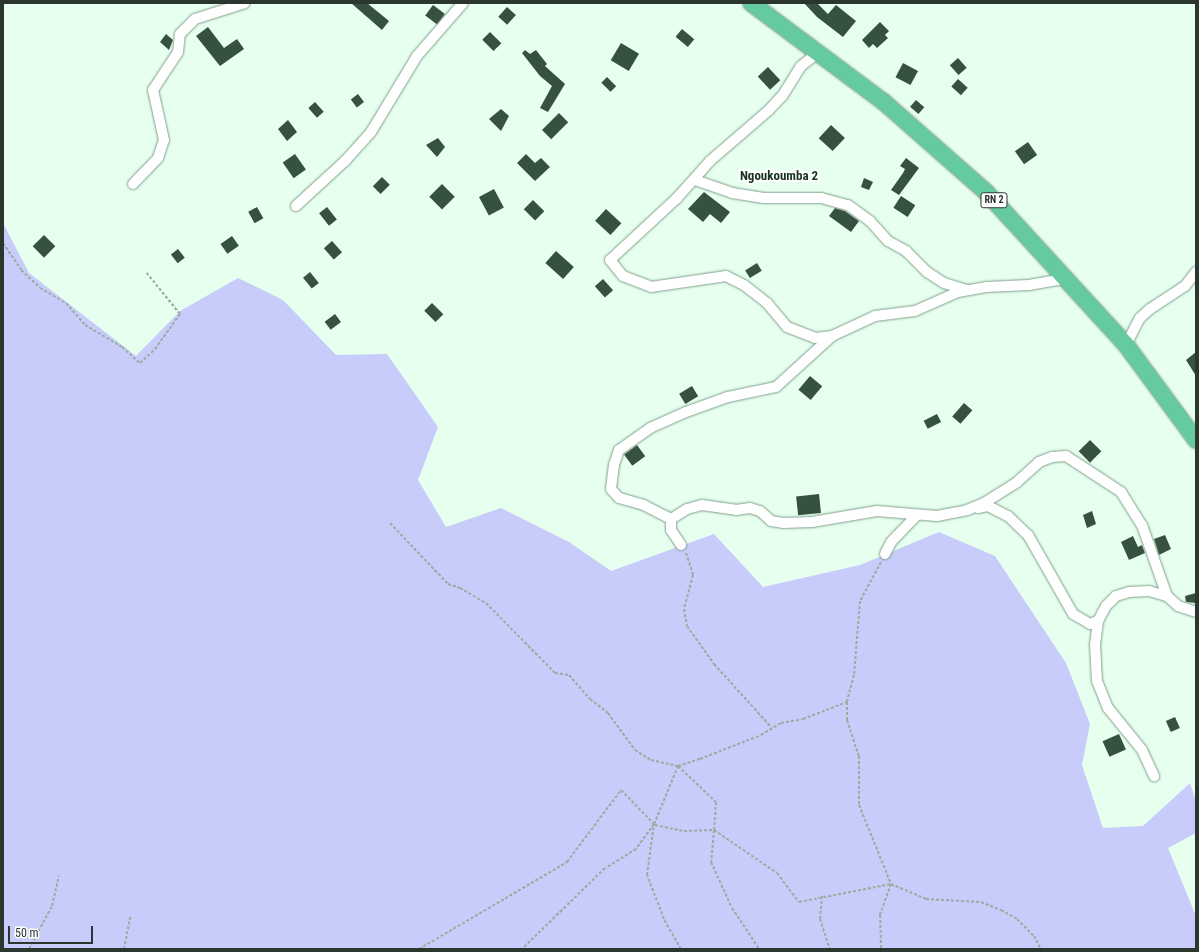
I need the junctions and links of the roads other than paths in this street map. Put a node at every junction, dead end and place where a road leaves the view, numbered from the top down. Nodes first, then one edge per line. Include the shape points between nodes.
1 (245, 3) edge
2 (462, 3) edge
3 (751, 3) edge
4 (819, 52) junction
5 (695, 180) junction
6 (132, 184) dead end
7 (296, 206) dead end
8 (1196, 272) edge
9 (1067, 278) junction
10 (969, 290) junction
11 (832, 336) junction
12 (1126, 345) junction
13 (1196, 440) edge
14 (967, 510) junction
15 (916, 516) junction
16 (671, 519) junction
17 (681, 545) road end
18 (885, 554) road end
19 (1167, 596) junction
20 (1196, 612) edge
21 (1098, 621) junction
22 (1154, 776) dead end

1 - 6 street via 195,19 180,34 178,52 153,90 164,140 158,158
2 - 7 street via 417,56 371,132 345,161
3 - 4 main road, RN 2
4 - 5 street via 801,66 782,96 769,110 721,150
4 - 9 main road, RN 2 via 886,102 980,186
5 - 10 street via 748,196 821,198 848,205 870,221 888,241 906,251 927,272 944,283
5 - 11 street via 610,260 614,266 624,276 651,286 726,276 744,285 766,302 787,327 815,338
8 - 12 street via 1185,286 1140,318
9 - 10 street via 1029,285
9 - 12 main road, RN 2
10 - 11 street via 958,292 915,311 876,316
11 - 16 street via 776,387 728,397 686,412 650,428 619,450 611,489 619,498 644,505
12 - 13 main road, RN 2
14 - 15 street via 937,516
14 - 19 street via 1000,494 1039,462 1052,457 1066,456 1110,483 1131,505 1142,525
14 - 21 street via 988,506 1008,516 1028,535 1073,614 1090,624
15 - 16 street via 877,511 812,522 783,523 770,521 760,511 750,508 736,510 702,505 688,509
15 - 18 street via 891,542
16 - 17 street via 671,530
19 - 20 street via 1178,606
19 - 21 street via 1148,591 1116,596 1106,606
21 - 22 street via 1095,644 1097,681 1108,708 1142,750

